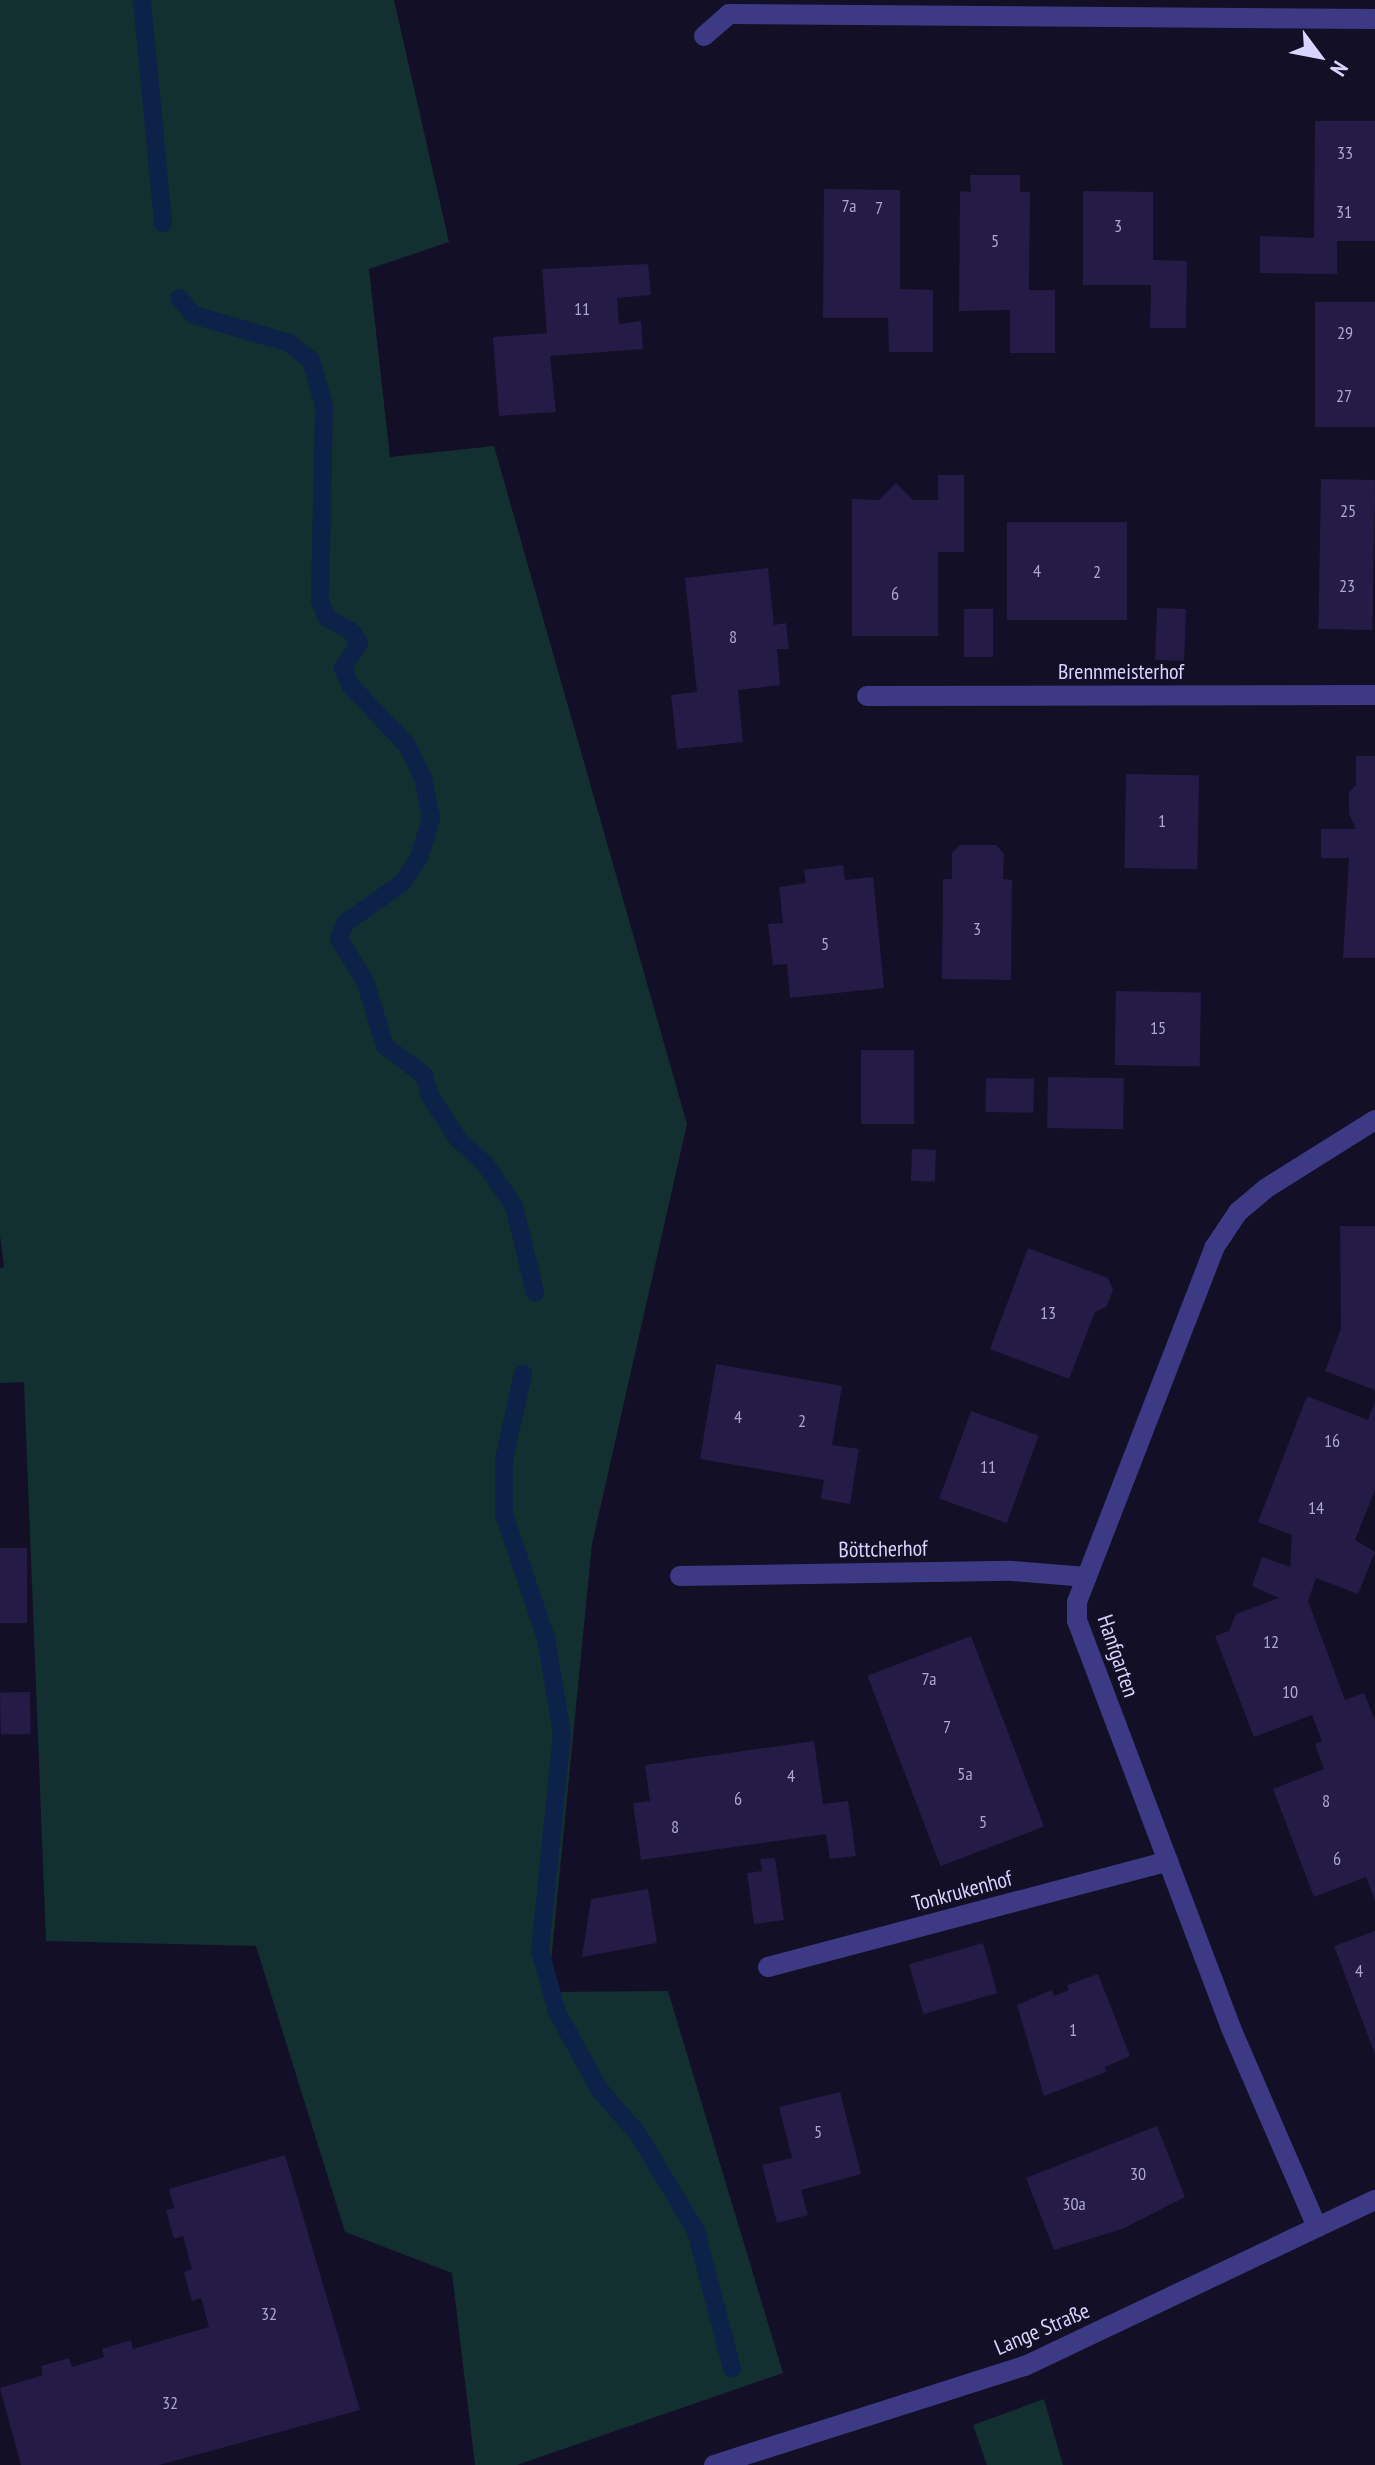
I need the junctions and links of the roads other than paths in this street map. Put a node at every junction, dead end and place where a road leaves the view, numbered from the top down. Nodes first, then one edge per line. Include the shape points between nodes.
1 (1375, 19) edge
2 (704, 36) dead end
3 (1375, 695) edge
4 (867, 696) dead end
5 (1375, 1120) edge
6 (680, 1576) dead end
7 (1087, 1577) junction
8 (1168, 1861) junction
9 (768, 1967) dead end
10 (1375, 2200) edge
11 (1317, 2227) junction
12 (714, 2465) edge

1 - 2 street via 729,14
3 - 4 street, Brennmeisterhof
5 - 7 street, Hanfgarten via 1265,1189 1238,1212 1214,1248
6 - 7 street, Böttcherhof via 1012,1571
7 - 8 street, Hanfgarten via 1077,1602 1077,1620
8 - 9 street, Tonkrukenhof
8 - 11 street, Hanfgarten via 1231,2028
10 - 11 street, Lange Straße
11 - 12 street, Lange Straße via 1025,2366

